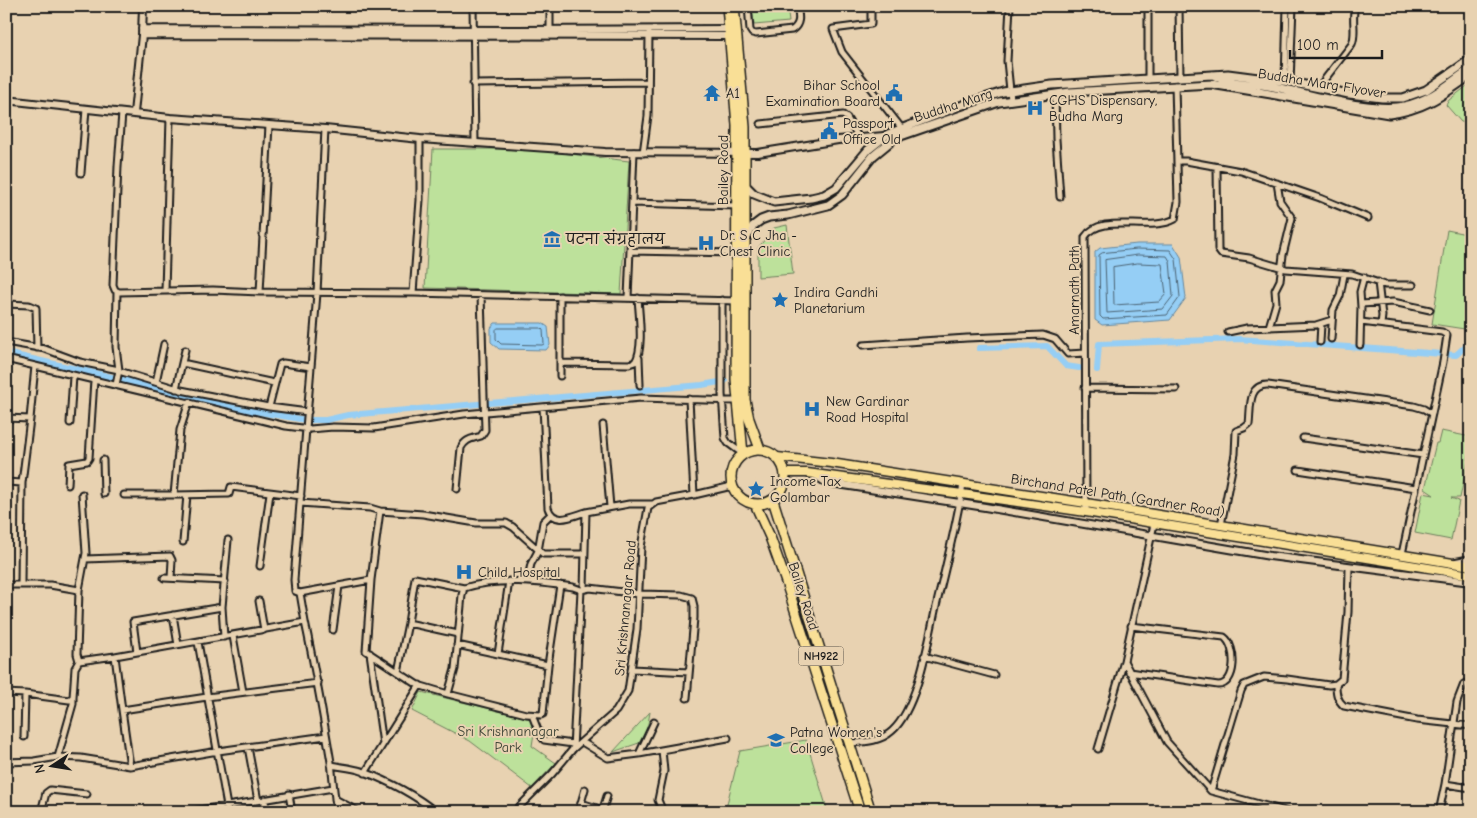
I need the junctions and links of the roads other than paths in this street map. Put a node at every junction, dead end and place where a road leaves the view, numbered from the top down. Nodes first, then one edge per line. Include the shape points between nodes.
1 (142, 6) edge
2 (474, 6) edge
3 (550, 6) edge
4 (727, 6) edge
5 (734, 6) edge
6 (748, 6) edge
7 (797, 6) edge
8 (871, 6) edge
9 (1010, 6) edge
10 (1148, 6) edge
11 (1178, 6) edge
12 (1288, 6) edge
13 (1294, 6) edge
14 (1355, 6) edge
15 (750, 30) junction
16 (142, 32) junction
17 (474, 33) junction
18 (553, 33) junction
19 (649, 33) junction
20 (731, 33) junction
21 (1471, 59) edge
22 (1471, 68) edge
23 (1212, 74) junction
24 (1471, 75) edge
25 (1180, 77) junction
26 (1148, 80) junction
27 (1223, 80) junction
28 (1288, 81) junction
29 (647, 82) junction
30 (473, 84) junction
31 (1211, 84) junction
32 (1176, 85) junction
33 (1318, 88) junction
34 (1010, 91) junction
35 (1055, 94) junction
36 (6, 100) edge
37 (1011, 100) junction
38 (86, 109) junction
39 (122, 113) junction
40 (134, 113) junction
41 (170, 118) junction
42 (761, 124) dead end
43 (269, 125) junction
44 (325, 129) junction
45 (903, 131) junction
46 (884, 136) junction
47 (859, 138) junction
48 (420, 139) junction
49 (474, 143) junction
50 (634, 152) junction
51 (643, 153) junction
52 (741, 153) junction
53 (1177, 161) junction
54 (1217, 167) junction
55 (81, 173) dead end
56 (1277, 183) junction
57 (745, 185) junction
58 (1060, 196) dead end
59 (632, 203) junction
60 (736, 206) junction
61 (1368, 218) dead end
62 (745, 242) junction
63 (630, 251) junction
64 (736, 253) junction
65 (1282, 268) junction
66 (1344, 275) junction
67 (1364, 276) junction
68 (1378, 282) junction
69 (1413, 285) dead end
70 (116, 291) junction
71 (165, 291) junction
72 (260, 292) junction
73 (317, 293) junction
74 (413, 293) junction
75 (481, 294) junction
76 (560, 296) junction
77 (628, 298) junction
78 (638, 298) junction
79 (722, 300) junction
80 (741, 301) junction
81 (1380, 302) junction
82 (6, 304) edge
83 (1361, 304) junction
84 (1430, 310) dead end
85 (1332, 320) junction
86 (1361, 322) junction
87 (1321, 324) junction
88 (1381, 324) junction
89 (1269, 327) junction
90 (1228, 332) dead end
91 (1331, 339) dead end
92 (6, 342) edge
93 (1320, 342) dead end
94 (164, 344) dead end
95 (863, 345) dead end
96 (1360, 345) dead end
97 (37, 348) junction
98 (185, 350) dead end
99 (1085, 353) junction
100 (639, 357) junction
101 (6, 359) edge
102 (182, 363) junction
103 (560, 363) junction
104 (35, 366) junction
105 (311, 367) junction
106 (118, 372) junction
107 (73, 376) junction
108 (560, 376) dead end
109 (94, 380) junction
110 (156, 382) junction
111 (274, 383) junction
112 (116, 384) junction
113 (640, 385) dead end
114 (1085, 388) junction
115 (176, 389) junction
116 (1176, 389) dead end
117 (722, 397) junction
118 (689, 399) junction
119 (737, 401) junction
120 (189, 402) junction
121 (543, 407) junction
122 (269, 408) junction
123 (485, 410) junction
124 (308, 414) junction
125 (1432, 414) junction
126 (6, 418) edge
127 (30, 419) junction
128 (70, 423) dead end
129 (603, 425) dead end
130 (306, 427) junction
131 (1303, 438) dead end
132 (760, 449) junction
133 (743, 454) junction
134 (1423, 455) junction
135 (777, 457) junction
136 (103, 460) dead end
137 (1298, 470) dead end
138 (785, 473) junction
139 (815, 474) junction
140 (6, 482) edge
141 (22, 483) junction
142 (963, 484) junction
143 (68, 485) dead end
144 (732, 486) junction
145 (1416, 488) junction
146 (457, 489) dead end
147 (270, 493) junction
148 (82, 494) dead end
149 (104, 494) dead end
150 (124, 494) dead end
151 (962, 494) junction
152 (174, 495) junction
153 (187, 495) junction
154 (694, 495) junction
155 (301, 496) junction
156 (773, 500) junction
157 (300, 503) junction
158 (960, 503) junction
159 (1086, 503) junction
160 (652, 504) junction
161 (755, 504) junction
162 (610, 507) junction
163 (380, 511) junction
164 (586, 512) junction
165 (1086, 512) junction
166 (550, 515) junction
167 (1154, 524) junction
168 (1221, 525) junction
169 (1151, 536) junction
170 (228, 540) dead end
171 (183, 542) dead end
172 (538, 550) junction
173 (584, 554) junction
174 (1402, 554) junction
175 (1350, 556) junction
176 (85, 559) junction
177 (1471, 559) edge
178 (1455, 562) junction
179 (260, 566) dead end
180 (1471, 566) edge
181 (1349, 567) junction
182 (1471, 575) edge
183 (164, 578) dead end
184 (171, 578) junction
185 (371, 580) junction
186 (225, 581) junction
187 (509, 581) junction
188 (527, 582) junction
189 (1471, 582) edge
190 (6, 585) edge
191 (21, 585) junction
192 (560, 585) junction
193 (339, 586) junction
194 (464, 588) junction
195 (79, 590) junction
196 (583, 590) junction
197 (300, 593) junction
198 (639, 594) junction
199 (259, 601) dead end
200 (222, 607) junction
201 (173, 615) junction
202 (305, 622) junction
203 (408, 624) junction
204 (1131, 626) junction
205 (264, 630) junction
206 (333, 630) dead end
207 (458, 634) junction
208 (233, 636) junction
209 (224, 637) junction
210 (198, 642) junction
211 (178, 645) junction
212 (457, 645) junction
213 (137, 652) junction
214 (370, 653) junction
215 (498, 654) junction
216 (115, 656) junction
217 (924, 656) junction
218 (79, 661) junction
219 (1124, 661) junction
220 (548, 665) junction
221 (632, 669) junction
222 (398, 672) junction
223 (689, 672) junction
224 (1129, 672) junction
225 (994, 675) dead end
226 (1471, 680) edge
227 (318, 683) junction
228 (1336, 684) junction
229 (420, 685) junction
230 (243, 692) junction
231 (6, 694) edge
232 (25, 694) junction
233 (448, 694) junction
234 (73, 697) junction
235 (207, 697) junction
236 (687, 698) dead end
237 (122, 710) junction
238 (532, 715) junction
239 (654, 722) dead end
240 (1453, 724) junction
241 (1471, 726) edge
242 (326, 736) junction
243 (24, 737) dead end
244 (728, 738) dead end
245 (582, 742) junction
246 (848, 742) junction
247 (383, 745) junction
248 (248, 747) junction
249 (573, 747) junction
250 (1098, 749) dead end
251 (662, 750) junction
252 (218, 751) junction
253 (639, 754) junction
254 (58, 757) junction
255 (6, 762) edge
256 (331, 765) junction
257 (130, 766) junction
258 (365, 773) junction
259 (1445, 784) junction
260 (332, 788) junction
261 (1471, 788) edge
262 (585, 789) dead end
263 (1211, 790) junction
264 (87, 794) dead end
265 (289, 794) junction
266 (607, 796) dead end
267 (6, 797) edge
268 (265, 799) junction
269 (258, 800) junction
270 (334, 800) junction
271 (581, 803) junction
272 (228, 809) edge
273 (42, 811) edge
274 (433, 811) edge
275 (603, 811) edge
276 (8, 812) edge
277 (184, 812) edge
278 (266, 812) edge
279 (292, 812) edge
280 (337, 812) edge
281 (359, 812) edge
282 (514, 812) edge
283 (578, 812) edge
284 (663, 812) edge
285 (860, 812) edge
286 (871, 812) edge
287 (1289, 812) edge
288 (1439, 812) edge

1 - 16 street
2 - 17 street
3 - 18 street
4 - 20 highway, Bailey Road
5 - 20 highway, Bailey Road
6 - 15 street
7 - 15 street via 798,24 792,30 756,34
8 - 45 street via 871,24 833,29 842,52
9 - 34 street via 1007,61
10 - 26 street
11 - 25 street
12 - 28 street
13 - 28 street
14 - 33 street via 1352,44
15 - 20 street
16 - 17 street
16 - 40 street
17 - 18 street
17 - 30 street
18 - 19 street
19 - 20 street
19 - 29 street
20 - 52 highway, Bailey Road
21 - 33 main road, Buddha Marg via 1426,90 1403,98
22 - 27 main road, Buddha Marg Flyover via 1427,98 1404,106 1388,107
23 - 25 main road, Buddha Marg
23 - 27 main road, Buddha Marg Flyover
23 - 28 main road, Buddha Marg
24 - 31 main road, Buddha Marg via 1430,103 1389,114
25 - 26 main road, Buddha Marg
26 - 34 main road, Buddha Marg via 1052,85
27 - 31 main road
28 - 33 main road, Buddha Marg
29 - 30 street
29 - 51 street via 648,116
30 - 49 street
31 - 32 main road, Buddha Marg
32 - 35 main road, Buddha Marg
32 - 53 street, Amarnath Path
34 - 37 street
34 - 45 main road, Buddha Marg via 960,106
35 - 37 main road, Buddha Marg
35 - 58 street
36 - 38 street
37 - 45 main road, Buddha Marg
38 - 39 street
38 - 55 street
39 - 40 street
39 - 70 street via 113,285
40 - 41 street
41 - 43 street
41 - 71 street
42 - 47 street via 843,115
43 - 44 street
43 - 72 street
44 - 48 street
44 - 73 street
45 - 46 main road, Buddha Marg
45 - 62 main road, Buddha Marg via 873,156 846,190 828,205 761,220 753,226
46 - 47 street
46 - 57 main road, Buddha Marg via 836,188 824,195 774,202 754,194
47 - 52 street
48 - 49 street
48 - 74 street via 420,200
49 - 50 street
50 - 51 street
50 - 59 street
51 - 52 street
52 - 57 highway, Bailey Road
52 - 60 highway, Bailey Road
53 - 54 street
53 - 99 street, Amarnath Path via 1175,219 1162,224 1094,227 1085,238
54 - 56 street
54 - 65 street via 1219,253
56 - 61 street
56 - 65 street via 1280,202 1292,218
57 - 62 highway, Bailey Road
59 - 60 street
59 - 63 street
60 - 64 highway, Bailey Road
62 - 80 highway, Bailey Road
63 - 64 street
63 - 77 street
64 - 80 highway, Bailey Road
65 - 66 street
65 - 89 street
66 - 67 street
66 - 85 street
67 - 68 street
67 - 83 street
68 - 69 street
68 - 81 street
70 - 71 street
70 - 106 street
71 - 72 street
72 - 73 street
73 - 74 street
73 - 105 street
74 - 75 street
75 - 76 street
75 - 123 street
76 - 77 street
76 - 103 street
77 - 78 street
78 - 79 street
78 - 100 street
79 - 80 street
79 - 117 street
80 - 119 highway, Bailey Road
80 - 132 highway, Bailey Road via 745,400
81 - 83 street
81 - 84 street
81 - 88 street
82 - 97 street via 36,308
83 - 86 street
85 - 87 street
85 - 91 street
86 - 88 street
86 - 96 street
87 - 89 street
87 - 93 street
88 - 125 street via 1447,335
89 - 90 street
92 - 97 street
94 - 110 street
95 - 99 street via 1043,335 1055,339 1068,354
97 - 106 street
98 - 102 street
99 - 114 street, Amarnath Path
100 - 103 street via 629,364
100 - 113 street
101 - 104 street
102 - 111 street
102 - 115 street
103 - 108 street
104 - 107 street
104 - 127 street
105 - 111 street via 281,363
105 - 124 street
106 - 110 street
106 - 112 street
107 - 109 street
107 - 128 street
109 - 112 street
109 - 143 street via 89,458 69,464
110 - 115 street
111 - 122 street
112 - 120 street
114 - 116 street
114 - 159 street, Amarnath Path
115 - 122 street
117 - 118 street
117 - 119 street
117 - 133 street via 725,438
118 - 121 street via 641,398
118 - 154 street
119 - 133 highway, Bailey Road
120 - 130 street via 286,426
120 - 152 street via 180,430
121 - 123 street
121 - 166 street
122 - 124 street
123 - 130 street via 374,428
123 - 146 street via 484,433 467,440 461,448
124 - 130 street
125 - 134 street
125 - 168 street via 1414,406 1259,386 1252,395 1249,424 1236,431 1235,454
126 - 127 street
127 - 141 street
129 - 162 street
130 - 155 street
131 - 134 street
132 - 133 highway
132 - 135 highway
133 - 144 highway via 732,468
134 - 145 street
135 - 138 highway
135 - 142 main road, Birchand Patel Path (Gardner Road)
136 - 149 street
137 - 145 street
138 - 139 main road, Birchand Patel Path (Gardner Road)
138 - 156 highway via 784,485
139 - 151 main road, Birchand Patel Path (Gardner Road)
139 - 158 street via 825,482
140 - 141 street
141 - 191 street
142 - 151 street
142 - 159 main road, Birchand Patel Path (Gardner Road)
144 - 154 street
144 - 161 highway via 744,500
145 - 174 street
147 - 153 street via 231,487 229,494
147 - 155 street
147 - 179 street
148 - 176 street
150 - 152 street
151 - 158 street
151 - 165 main road, Birchand Patel Path (Gardner Road)
152 - 153 street
153 - 171 street
154 - 160 street
155 - 157 street
156 - 161 highway
156 - 246 highway, NH922
157 - 163 street
157 - 197 street via 294,587
158 - 169 street
158 - 217 street
159 - 165 street, Amarnath Path
159 - 168 main road, Birchand Patel Path (Gardner Road)
160 - 162 street
160 - 198 street, Sri Krishnanagar Road via 647,511 642,538
161 - 285 highway, Bailey Road / NH922 via 786,582
162 - 164 street
163 - 172 street via 423,514 481,524 506,523
163 - 185 street
164 - 166 street via 560,519
164 - 173 street
165 - 167 main road, Birchand Patel Path (Gardner Road)
166 - 172 street via 543,522
167 - 169 street
167 - 175 main road, Birchand Patel Path (Gardner Road)
168 - 174 main road, Birchand Patel Path (Gardner Road)
169 - 181 street
169 - 204 street
170 - 186 street
172 - 173 street via 546,555
172 - 188 street
173 - 196 street
174 - 178 main road, Birchand Patel Path (Gardner Road)
175 - 181 street
175 - 182 main road, Birchand Patel Path (Gardner Road)
176 - 184 street via 170,556
176 - 195 street
177 - 178 street
178 - 180 main road, Birchand Patel Path (Gardner Road)
181 - 189 street
181 - 228 street via 1344,665 1342,679
183 - 184 street
184 - 186 street
185 - 193 street
185 - 214 street via 366,651
186 - 200 street
187 - 188 street
187 - 194 street
187 - 215 street
188 - 192 street
190 - 191 street
191 - 195 street
192 - 196 street
192 - 220 street
193 - 197 street
193 - 206 street
194 - 203 street via 415,578
194 - 207 street
195 - 218 street
196 - 198 street
196 - 249 street
197 - 202 street
198 - 221 street, Sri Krishnanagar Road
198 - 223 street via 692,598
199 - 205 street
200 - 201 street
200 - 209 street
201 - 211 street
201 - 213 street via 133,622
202 - 205 street
202 - 227 street
203 - 207 street
203 - 222 street
204 - 219 street
204 - 224 street via 1224,637 1230,644 1232,670 1223,685
205 - 208 street
207 - 212 street
208 - 209 street
208 - 230 street
209 - 210 street
210 - 211 street
210 - 235 street
211 - 213 street
212 - 215 street
212 - 233 street
213 - 216 street
214 - 222 street
214 - 247 street
215 - 220 street
216 - 218 street
216 - 237 street
217 - 225 street
217 - 246 street via 909,707 893,731 872,741
218 - 234 street via 75,668
219 - 224 street
219 - 250 street
220 - 238 street via 544,714
221 - 223 street
221 - 245 street, Sri Krishnanagar Road via 624,700
222 - 229 street
223 - 236 street
224 - 263 street via 1167,742
226 - 240 street via 1460,692
227 - 230 street
227 - 242 street
228 - 240 street via 1336,694 1344,706
228 - 263 street via 1270,677 1244,685
229 - 233 street
229 - 247 street
230 - 235 street
231 - 232 street
232 - 234 street via 67,700
232 - 243 street
233 - 238 street
234 - 254 street
235 - 237 street
235 - 252 street
237 - 257 street
238 - 249 street via 544,740
239 - 253 street
240 - 241 street
240 - 259 street
242 - 248 street
242 - 256 street
244 - 251 street
245 - 249 street, Sri Krishnanagar Road
245 - 253 street via 608,758
246 - 286 highway, NH922
247 - 258 street
248 - 252 street
248 - 269 street
249 - 282 street, Sri Krishnanagar Road via 552,774
251 - 253 street
251 - 284 street via 664,771 658,800
252 - 257 street
252 - 272 street
254 - 255 street
254 - 257 street
256 - 258 street
256 - 260 street
258 - 274 street via 388,782
259 - 261 street
259 - 288 street
260 - 265 street
260 - 270 street
262 - 271 street
263 - 287 street
264 - 273 street via 50,790 46,793
265 - 268 street
265 - 279 street
266 - 275 street
267 - 276 street
268 - 269 street
268 - 278 street
269 - 272 street
270 - 280 street
270 - 281 street
271 - 275 street
271 - 283 street
272 - 277 street

